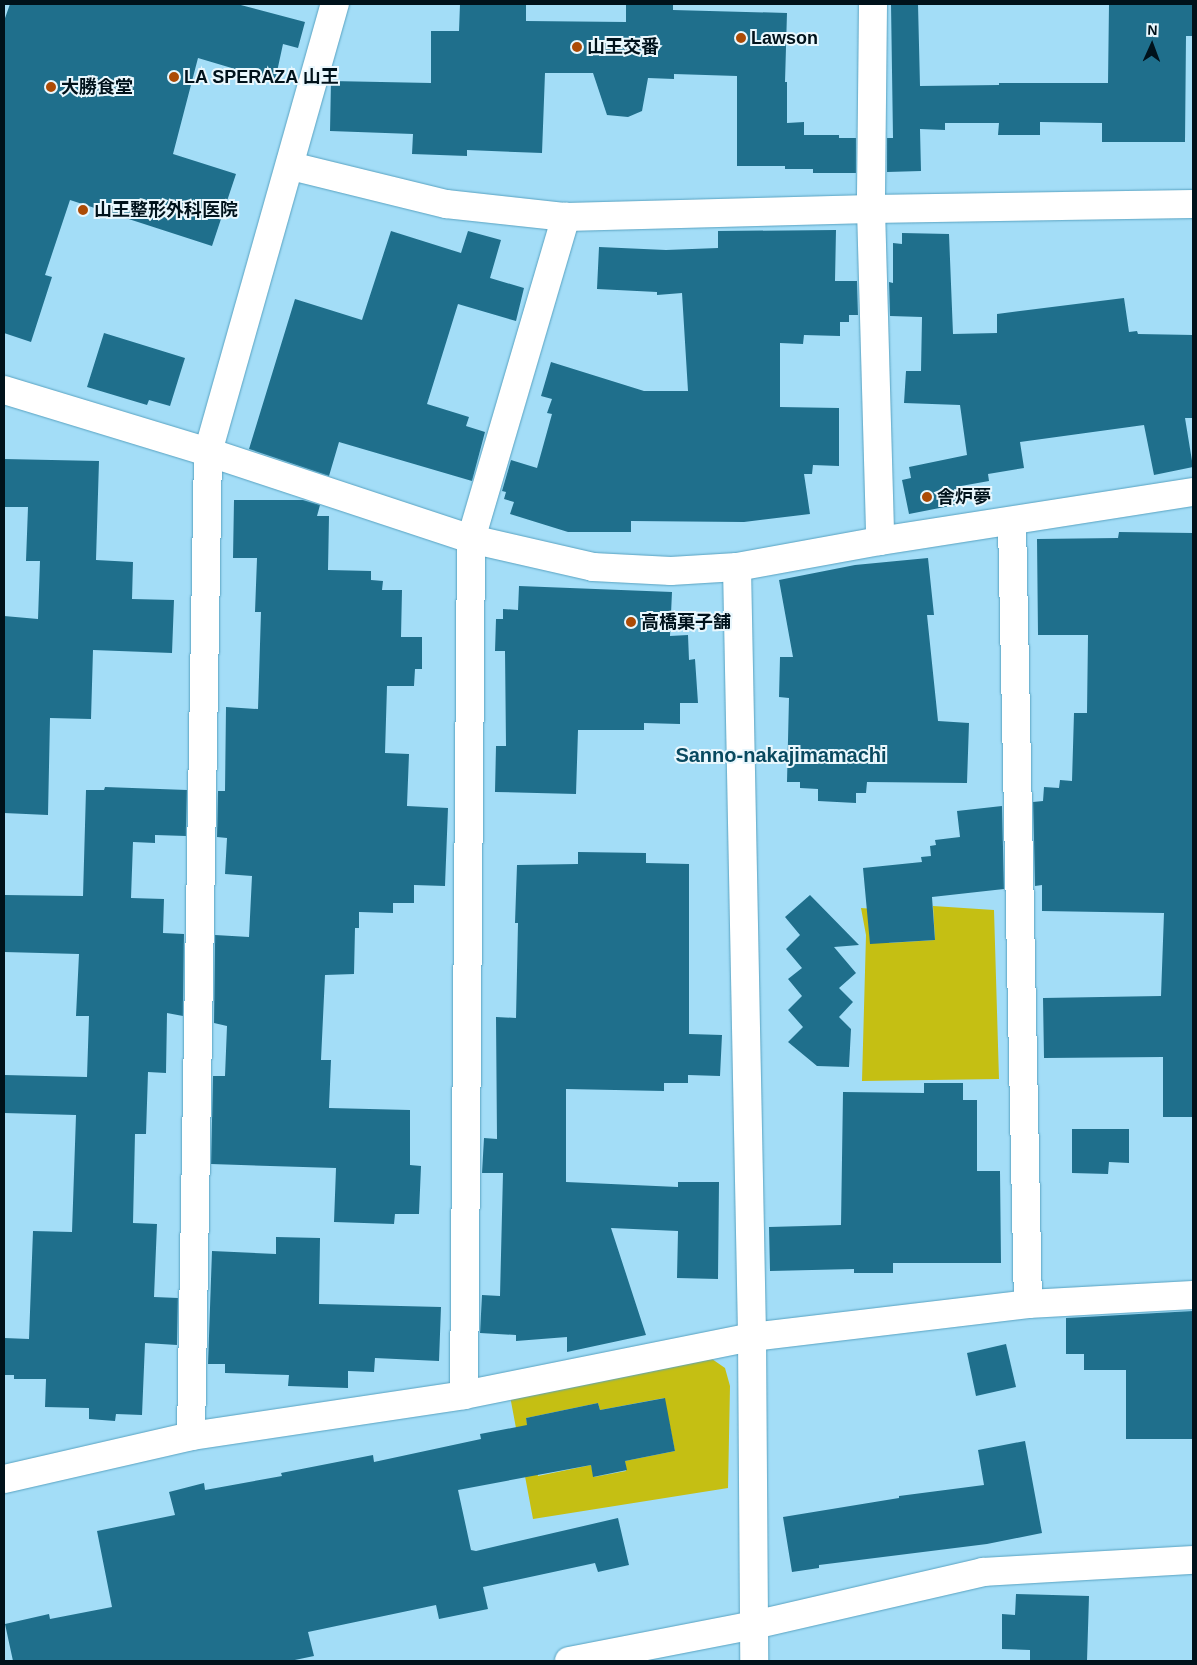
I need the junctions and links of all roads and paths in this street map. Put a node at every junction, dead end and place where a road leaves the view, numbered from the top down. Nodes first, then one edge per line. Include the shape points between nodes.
1 (335, 4) edge
2 (873, 4) edge
3 (290, 166) junction
4 (1193, 204) edge
5 (871, 209) junction
6 (566, 217) junction
7 (4, 390) edge
8 (208, 452) junction
9 (1193, 492) edge
10 (1012, 522) junction
11 (471, 539) junction
12 (880, 542) junction
13 (737, 567) junction
14 (1193, 1295) edge
15 (1028, 1304) junction
16 (752, 1337) junction
17 (464, 1395) junction
18 (191, 1436) junction
19 (4, 1479) edge
20 (1193, 1560) edge
21 (754, 1625) junction
22 (569, 1661) edge
23 (754, 1661) edge

1 - 3 street
2 - 5 street
3 - 6 street via 446,204
3 - 8 street
4 - 5 street
5 - 6 street
5 - 12 street
6 - 11 street
7 - 8 street
8 - 11 street
8 - 18 street
9 - 10 street
10 - 12 street
10 - 15 street
11 - 13 street via 593,567 671,571
11 - 17 street
12 - 13 street
13 - 16 street
14 - 15 street
15 - 16 street
16 - 17 street
16 - 21 street
17 - 18 street
18 - 19 street
20 - 21 street via 983,1572
21 - 22 street
21 - 23 street

